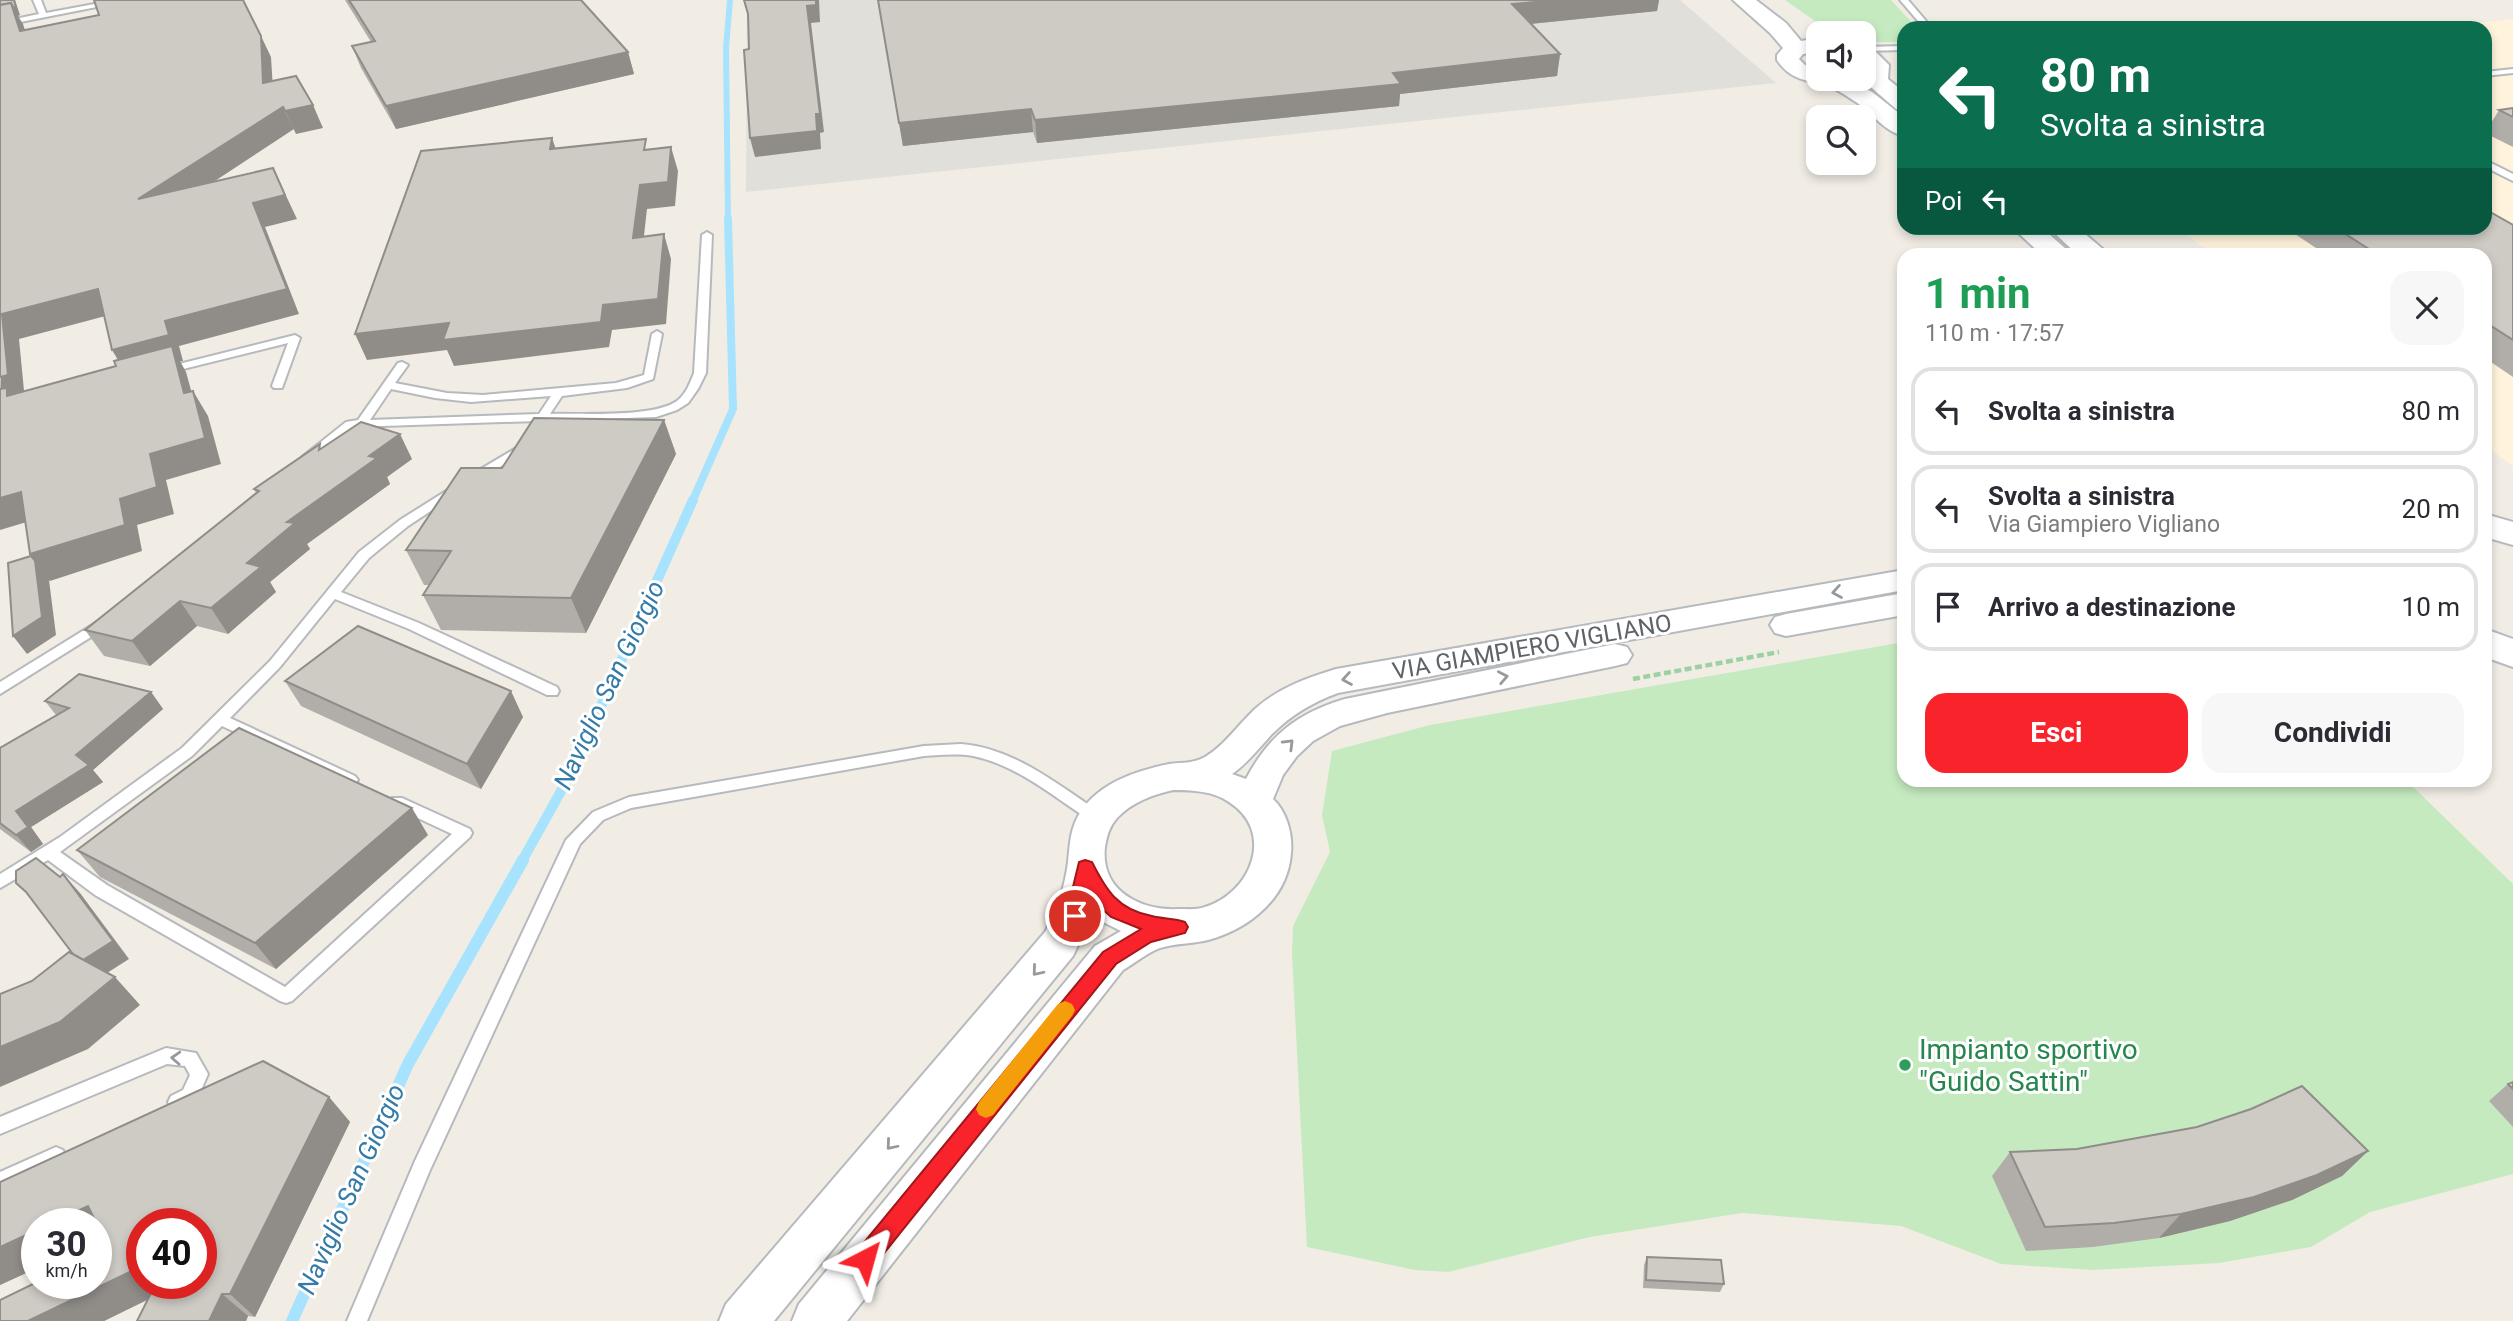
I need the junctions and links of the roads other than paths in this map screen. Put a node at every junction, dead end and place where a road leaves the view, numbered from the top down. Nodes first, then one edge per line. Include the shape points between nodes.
1 (37, 0) edge
2 (128, 0) edge
3 (1742, 0) edge
4 (1767, 0) edge
5 (1904, 0) edge
6 (44, 16) junction
7 (1922, 21) edge
8 (0, 24) edge
9 (1806, 28) edge
10 (1806, 46) edge
11 (1806, 47) edge
12 (1897, 51) edge
13 (1897, 51) edge
14 (1876, 58) edge
15 (1876, 60) edge
16 (1806, 71) edge
17 (2513, 71) edge
18 (2492, 74) edge
19 (1876, 81) edge
20 (1851, 91) edge
21 (1897, 98) edge
22 (1897, 123) edge
23 (2492, 167) edge
24 (2513, 178) edge
25 (707, 235) dead end
26 (2034, 235) edge
27 (2071, 235) edge
28 (2050, 248) edge
29 (2087, 248) edge
30 (657, 334) dead end
31 (402, 365) dead end
32 (154, 374) edge
33 (278, 386) dead end
34 (387, 386) junction
35 (558, 393) junction
36 (542, 418) junction
37 (361, 424) junction
38 (547, 441) edge
39 (302, 462) edge
40 (2492, 530) edge
41 (2513, 534) edge
42 (1897, 581) edge
43 (332, 593) junction
44 (1897, 605) edge
45 (114, 617) edge
46 (2492, 645) edge
47 (2513, 654) edge
48 (0, 689) edge
49 (552, 691) dead end
50 (220, 719) junction
51 (1189, 777) junction
52 (1254, 802) junction
53 (1096, 817) junction
54 (48, 852) junction
55 (1085, 867) junction
56 (0, 882) edge
57 (1178, 927) junction
58 (165, 1107) edge
59 (0, 1126) edge
60 (76, 1147) edge
61 (0, 1181) edge
62 (356, 1321) edge
63 (743, 1321) edge
64 (816, 1321) edge

1 - 6 lane
2 - 6 lane
3 - 10 main road
4 - 9 main road
5 - 7 lane
6 - 8 lane
11 - 16 main road via 1788,55 1791,65
12 - 15 lane
13 - 14 lane
17 - 18 lane
19 - 21 main road
20 - 22 main road
23 - 24 lane
25 - 36 lane via 700,373 692,392 677,408 656,414
26 - 28 main road
27 - 29 main road
30 - 35 lane via 649,377 632,386
31 - 34 lane
32 - 33 lane via 295,338
34 - 35 lane via 446,397
34 - 37 lane
35 - 36 lane
36 - 37 lane
37 - 39 lane via 350,424
38 - 43 lane via 534,442 499,460 404,523 363,555
40 - 41 main road
42 -> 51 street, VIA GIAMPIERO VIGLIANO via 1327,684 1279,708 1231,758
43 - 49 lane
43 - 50 lane via 275,664
52 -> 44 street, VIA GIAMPIERO VIGLIANO via 1262,779 1283,749 1318,721 1338,713 1452,686
45 - 48 lane
46 - 47 main road
50 - 54 lane via 187,752
50 - 54 lane via 464,833 286,996 102,890
51 - 52 street via 1232,787
51 - 53 street via 1143,783 1117,797
52 - 57 street via 1269,821 1275,844 1273,868 1260,891 1238,910 1210,923
53 - 55 street via 1085,841
53 - 62 lane via 1009,763 953,749 629,803 598,816 574,840
54 - 56 lane
55 - 57 street via 1096,891 1118,911 1147,924
55 -> 63 street via 1075,916 1059,944
57 - 64 street via 1146,936 1109,958
58 -> 59 lane via 190,1096 199,1073 190,1059 166,1056
60 - 61 lane

